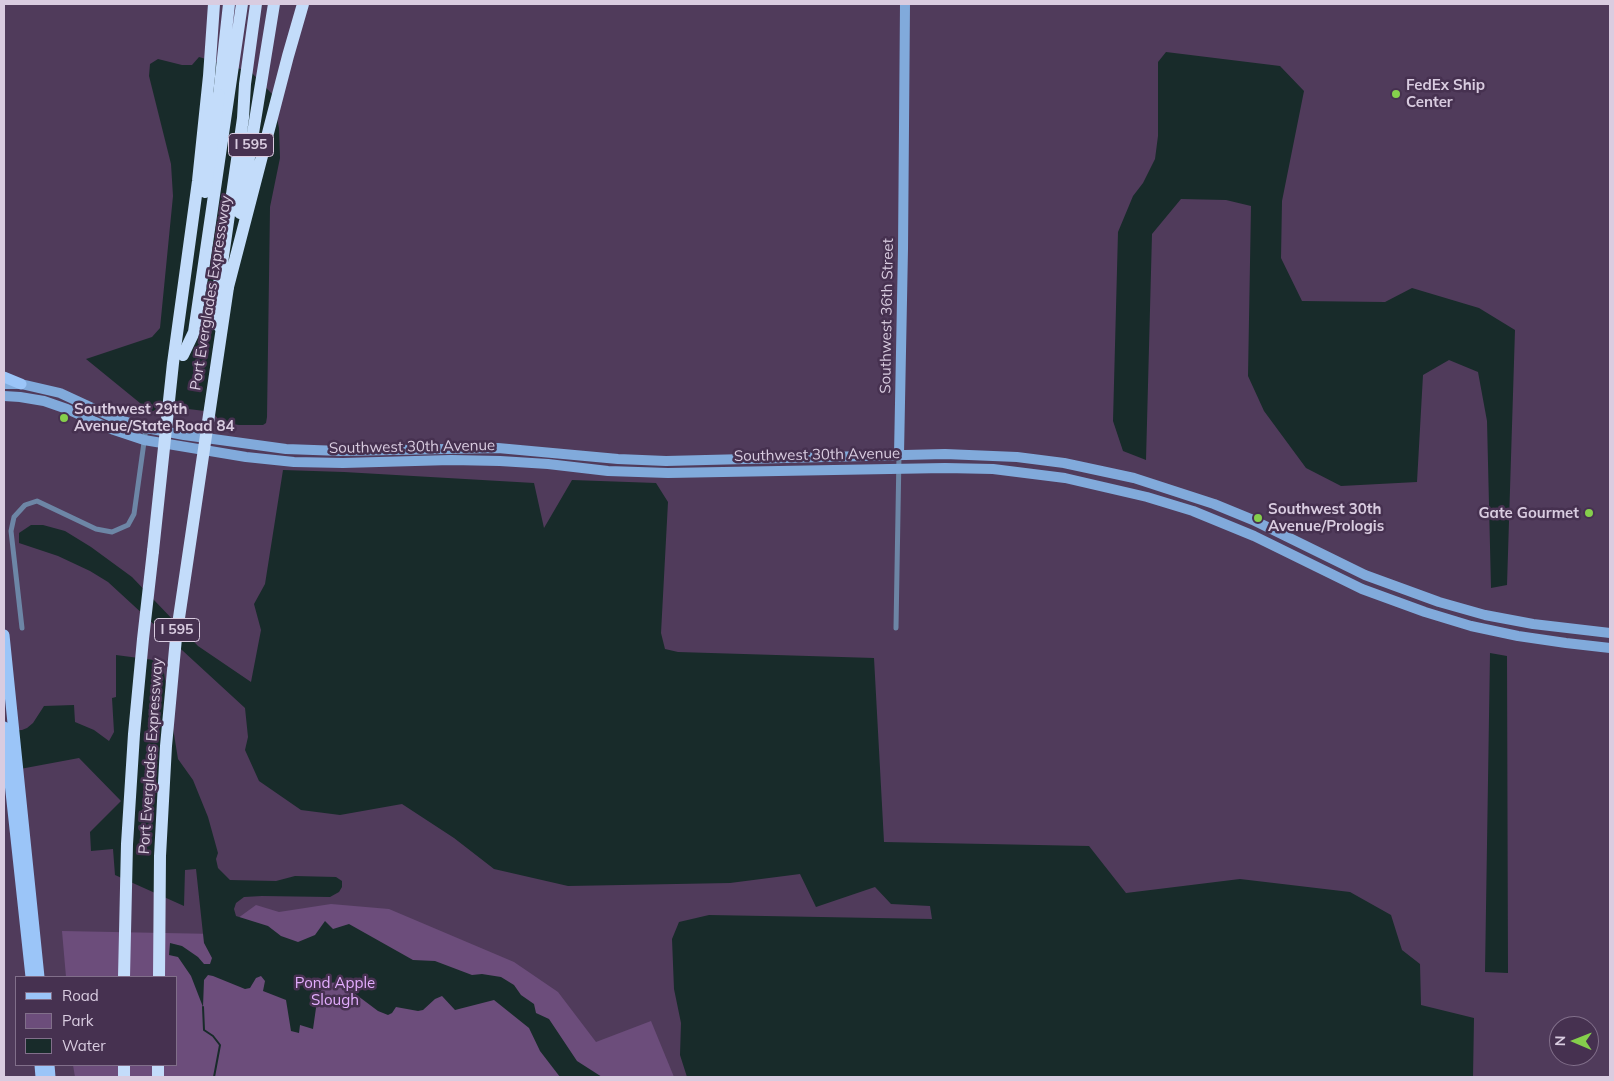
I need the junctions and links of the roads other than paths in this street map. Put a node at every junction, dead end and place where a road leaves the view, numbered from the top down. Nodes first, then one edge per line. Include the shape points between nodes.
1 (214, 4) edge
2 (229, 4) edge
3 (242, 4) edge
4 (256, 4) edge
5 (265, 4) edge
6 (274, 4) edge
7 (304, 4) edge
8 (905, 4) edge
9 (243, 118) junction
10 (228, 287) junction
11 (220, 336) junction
12 (183, 355) junction
13 (4, 376) edge
14 (4, 384) edge
15 (21, 384) junction
16 (4, 396) edge
17 (146, 428) junction
18 (144, 440) junction
19 (899, 454) junction
20 (710, 460) junction
21 (898, 468) junction
22 (710, 472) junction
23 (153, 551) junction
24 (22, 628) dead end
25 (896, 628) dead end
26 (1610, 633) edge
27 (4, 635) edge
28 (1610, 648) edge
29 (4, 727) edge
30 (15, 788) junction
31 (31, 976) edge
32 (39, 976) edge
33 (124, 976) edge
34 (159, 976) edge

1 - 23 highway, bridge via 198,181 173,363
2 - 12 highway, Port Everglades Expressway / I 595, bridge
3 - 12 highway via 194,332
4 - 9 highway
5 - 9 highway via 253,84
6 - 10 highway, Port Everglades Expressway / I 595
7 - 10 highway
8 - 19 main road, Southwest 36th Street
9 - 11 highway, bridge via 217,298
10 - 11 highway, Port Everglades Expressway / I 595, bridge
11 - 34 highway, Port Everglades Expressway / I 595, bridge via 180,610 167,726 160,856
12 - 23 highway, Port Everglades Expressway / I 595, bridge
13 - 15 main road
14 - 15 main road, Southwest 30th Avenue
15 - 17 main road, Southwest 30th Avenue via 60,393 114,418
16 - 18 main road, Southwest 30th Avenue via 44,401
17 - 18 street
17 - 20 main road, Southwest 30th Avenue via 268,447 309,450 498,448 618,459
18 - 22 main road, Southwest 30th Avenue via 246,457 319,463 475,460 620,472
18 - 24 street via 134,514 128,525 112,532 96,529 37,501 25,505 14,517 11,532
19 - 20 main road, Southwest 30th Avenue
19 - 21 street, Southwest 36th Street
19 - 26 main road, Southwest 30th Avenue via 1017,457 1134,478 1214,504 1357,571 1439,602 1533,624
20 - 22 main road
21 - 22 main road, Southwest 30th Avenue
21 - 25 street, Southwest 36th Street
21 - 28 main road, Southwest 30th Avenue via 1017,471 1124,490 1214,519 1340,579 1425,612 1510,634
23 - 33 highway, Port Everglades Expressway / I 595 via 134,734
27 - 30 main road
29 - 30 main road
30 - 31 main road
30 - 32 main road

